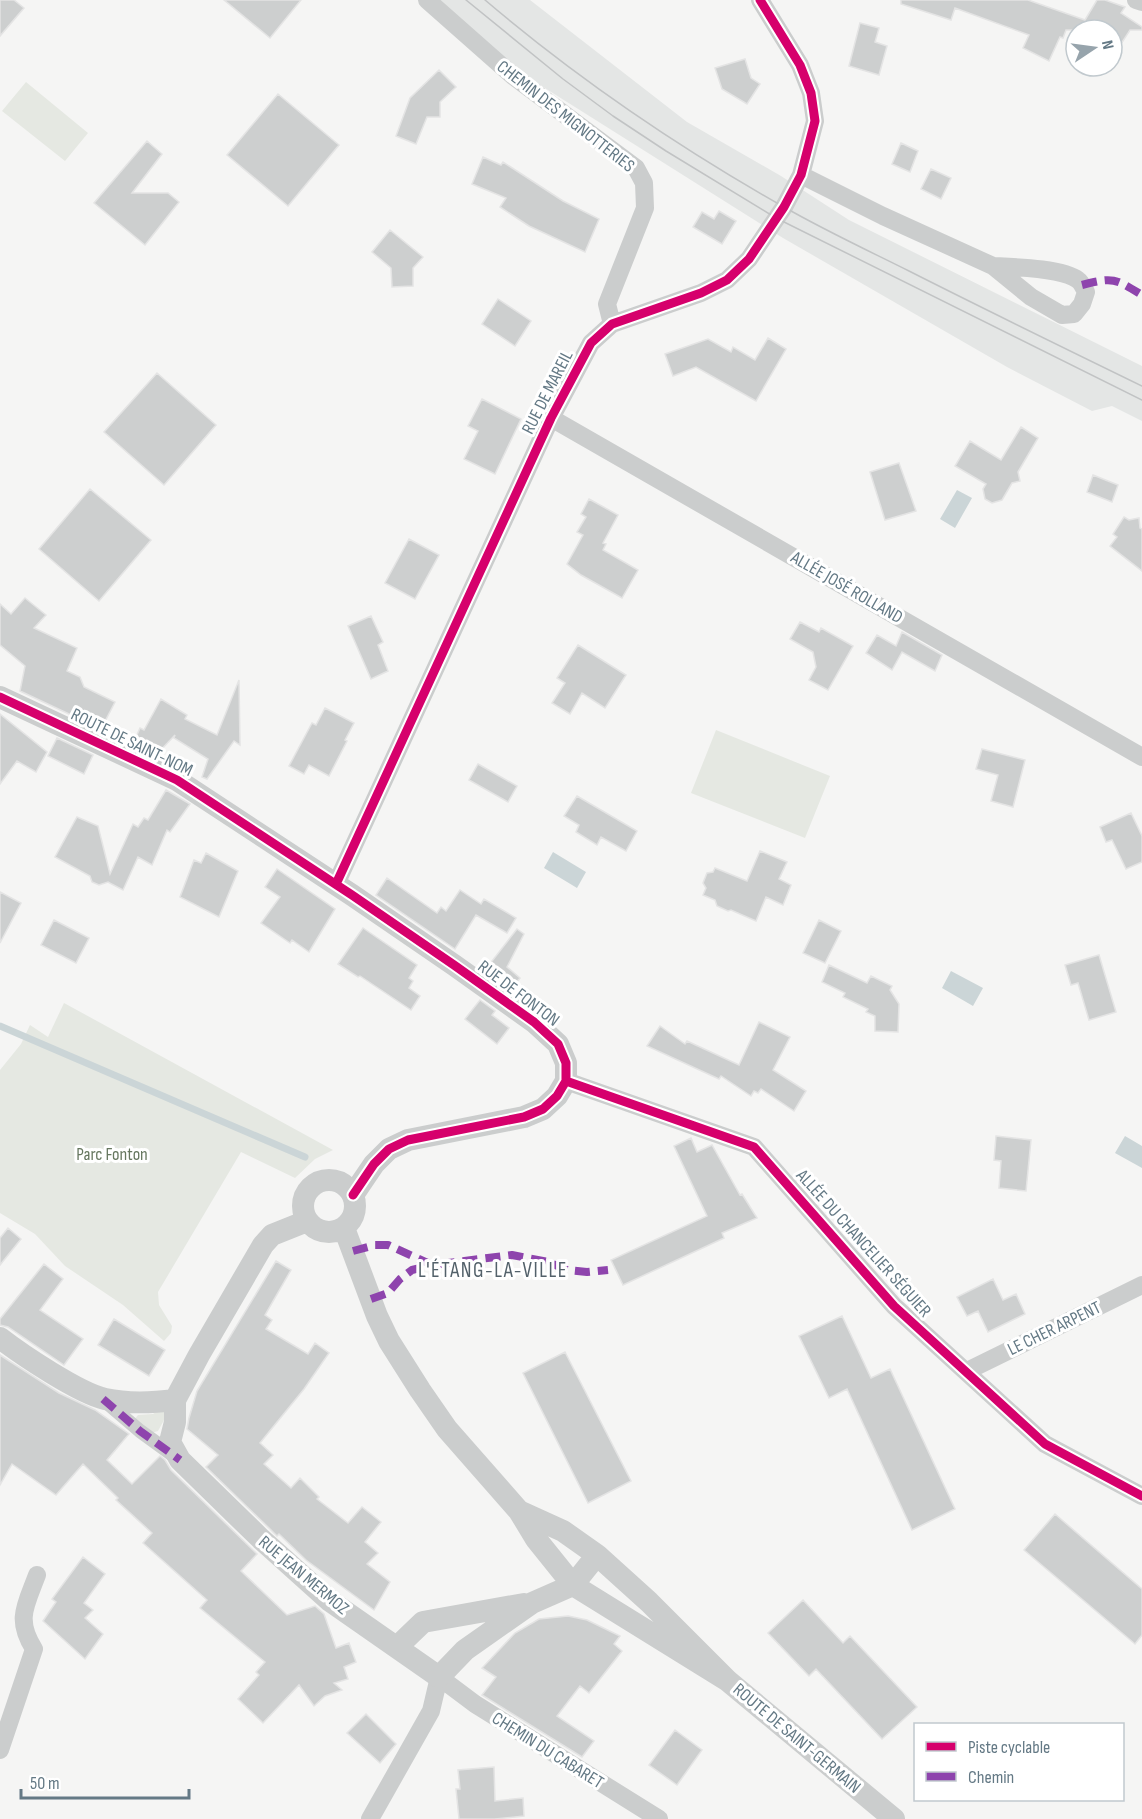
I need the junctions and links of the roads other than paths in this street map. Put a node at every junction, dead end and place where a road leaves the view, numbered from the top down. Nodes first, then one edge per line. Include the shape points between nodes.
1 (427, 0) edge
2 (760, 0) edge
3 (1136, 0) edge
4 (1142, 2) edge
5 (801, 175) junction
6 (993, 266) dead end
7 (612, 324) junction
8 (551, 418) junction
9 (0, 697) edge
10 (1142, 757) edge
11 (336, 884) junction
12 (566, 1081) junction
13 (353, 1195) junction
14 (307, 1221) junction
15 (344, 1228) junction
16 (1142, 1285) edge
17 (0, 1338) edge
18 (966, 1371) junction
19 (103, 1399) junction
20 (175, 1400) junction
21 (180, 1460) junction
22 (1142, 1496) edge
23 (519, 1511) junction
24 (597, 1555) junction
25 (38, 1575) dead end
26 (573, 1585) junction
27 (532, 1603) junction
28 (397, 1647) junction
29 (439, 1677) junction
30 (728, 1681) junction
31 (0, 1750) edge
32 (370, 1819) edge
33 (659, 1819) edge
34 (894, 1819) edge

1 - 7 street, CHEMIN DES MIGNOTTERIES via 513,76 636,168 644,183 645,208 607,304
2 - 5 street, RUE DE MAREIL via 800,65 811,93 815,120
3 - 4 street
5 - 6 street
5 - 7 street, RUE DE MAREIL via 749,259 727,280
7 - 8 street, RUE DE MAREIL via 591,343
8 - 10 street, ALLÉE JOSÉ ROLLAND
8 - 11 street, RUE DE MAREIL
9 - 11 street, ROUTE DE SAINT-NOM via 177,780
11 - 12 street, RUE DE FONTON via 534,1022 558,1044 566,1062
12 - 13 street via 543,1108 524,1117 408,1140 389,1149
12 - 18 street, ALLÉE DU CHANCELIER SÉGUIER via 754,1147 894,1306
13 - 14 street via 342,1183 326,1179 318,1182 304,1198 303,1214
13 - 15 street via 355,1214
14 - 15 street via 324,1232
14 - 20 street via 272,1236 263,1245
15 - 23 street via 377,1316 420,1390 447,1429
16 - 18 street, LE CHER ARPENT
17 - 19 street, RUE JEAN MERMOZ via 68,1382
18 - 22 street, ALLÉE DU CHANCELIER SÉGUIER via 1045,1444
19 - 20 street, RUE JEAN MERMOZ via 138,1404
19 - 21 street, RUE JEAN MERMOZ
20 - 21 street, RUE JEAN MERMOZ via 170,1442
21 - 28 street, RUE JEAN MERMOZ via 330,1601
23 - 24 street, ROUTE DE SAINT-GERMAIN via 563,1531
23 - 26 street, ROUTE DE SAINT-GERMAIN
24 - 26 street
24 - 30 street, ROUTE DE SAINT-GERMAIN
25 - 31 street via 24,1612 25,1634 34,1649
26 - 27 street
26 - 30 street, ROUTE DE SAINT-GERMAIN
27 - 28 street via 423,1622
27 - 29 street via 465,1650
28 - 29 street, RUE JEAN MERMOZ
29 - 32 street via 431,1711
29 - 33 street, CHEMIN DU CABARET via 475,1704
30 - 34 street, ROUTE DE SAINT-GERMAIN

